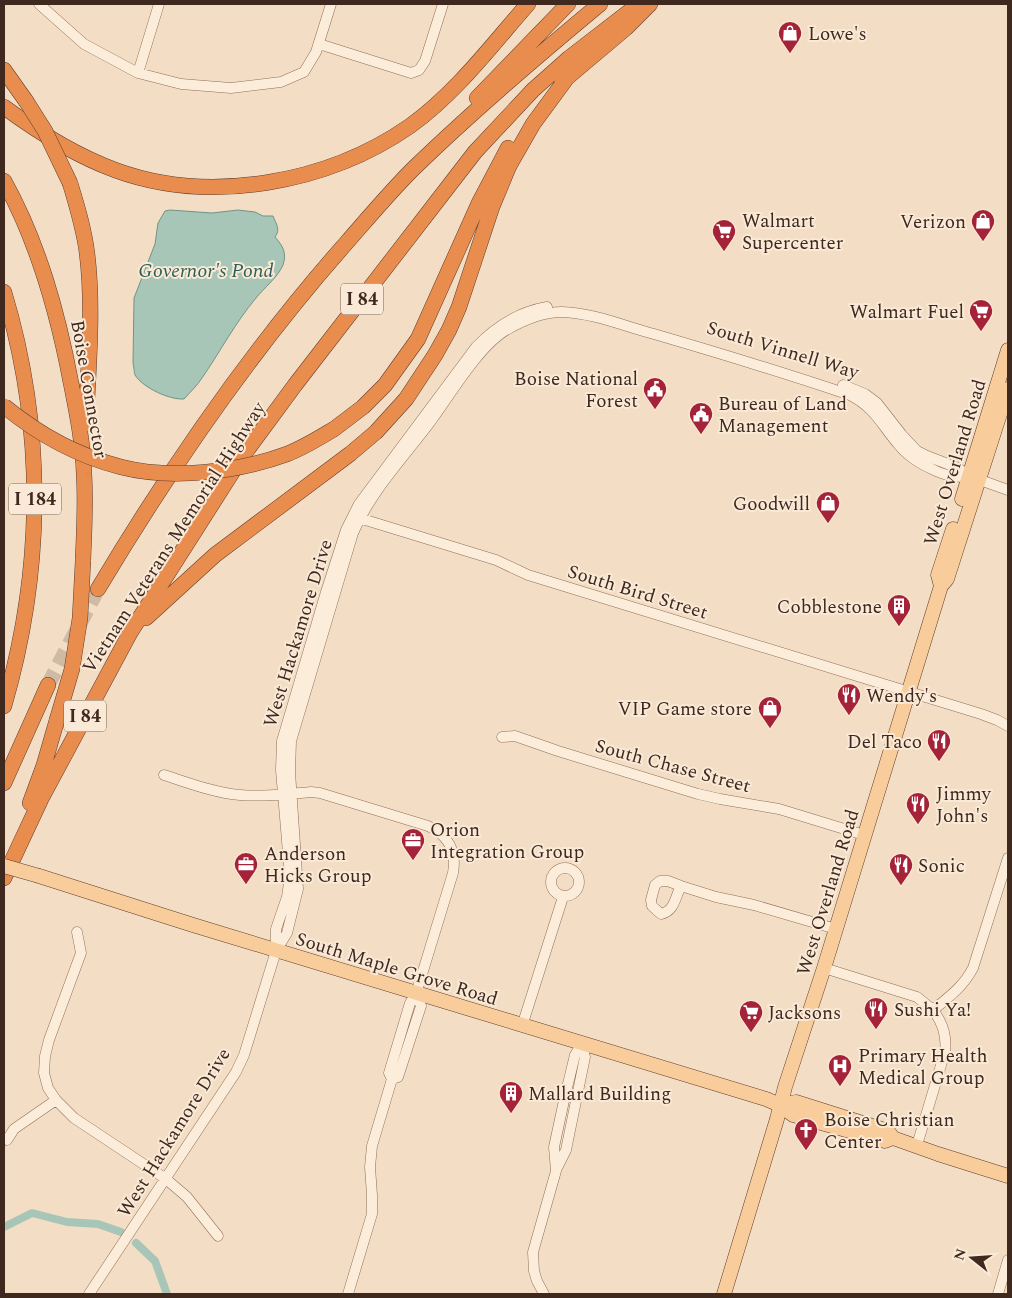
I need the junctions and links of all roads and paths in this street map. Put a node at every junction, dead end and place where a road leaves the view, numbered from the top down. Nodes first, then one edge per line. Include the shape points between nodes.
1 (54, 4) edge
2 (160, 4) edge
3 (331, 4) edge
4 (443, 4) edge
5 (528, 4) edge
6 (568, 4) edge
7 (600, 4) edge
8 (639, 4) edge
9 (650, 4) edge
10 (43, 8) edge
11 (319, 44) junction
12 (4, 70) edge
13 (138, 72) junction
14 (569, 75) junction
15 (4, 102) edge
16 (4, 107) edge
17 (24, 122) junction
18 (412, 170) junction
19 (4, 181) edge
20 (4, 292) edge
21 (1008, 350) edge
22 (468, 363) joint
23 (1008, 389) edge
24 (4, 406) edge
25 (409, 444) junction
26 (84, 473) junction
27 (974, 478) junction
28 (1008, 490) edge
29 (359, 518) junction
30 (98, 589) tunnel mouth
31 (130, 633) junction
32 (48, 685) tunnel mouth
33 (909, 691) junction
34 (4, 706) edge
35 (1008, 726) edge
36 (502, 737) dead end
37 (164, 775) dead end
38 (4, 783) edge
39 (287, 794) junction
40 (864, 835) junction
41 (1008, 858) edge
42 (4, 866) edge
43 (4, 872) edge
44 (4, 878) edge
45 (681, 886) dead end
46 (562, 897) dead end
47 (836, 929) junction
48 (77, 932) dead end
49 (276, 951) junction
50 (824, 968) junction
51 (416, 994) junction
52 (933, 1010) junction
53 (522, 1026) junction
54 (582, 1044) junction
55 (56, 1100) junction
56 (780, 1105) junction
57 (7, 1140) dead end
58 (917, 1145) junction
59 (1008, 1176) edge
60 (166, 1179) junction
61 (218, 1236) dead end
62 (1008, 1260) edge
63 (89, 1294) edge
64 (348, 1294) edge
65 (544, 1294) edge
66 (724, 1294) edge
67 (998, 1294) edge

1 - 10 street
2 - 13 street
3 - 11 street
4 - 11 street via 425,61 420,70 411,73
5 - 17 highway via 456,87 410,125 363,153 316,172 216,187 165,184 115,170 68,150
6 - 18 highway via 454,121
7 - 18 highway, Vietnam Veterans Memorial Highway / I 84 via 519,71
8 - 31 highway, Vietnam Veterans Memorial Highway / I 84 via 533,90 475,152 242,457
9 - 14 highway
10 - 13 street via 84,44
11 - 13 street via 304,72 281,82 231,88 181,84
12 - 26 highway, bridge via 45,131 70,183 87,253 90,301
14 - 24 highway, bridge via 527,120 502,158 418,339 385,385 334,429 288,454 247,466 190,473 158,472 123,468 91,458 61,444
14 - 31 highway via 533,124 509,166 449,330 406,399 376,432 215,555
15 - 17 highway
16 - 17 highway
18 - 30 highway, Vietnam Veterans Memorial Highway / I 84 via 318,275 225,393 141,516
19 - 26 highway, Boise Connector / I 184 via 29,234 59,325 81,430
20 - 34 highway, I 184 via 31,422 35,514 31,574 20,642
21 - 27 main road, West Overland Road
22 - 25 street, West Hackamore Drive
22 - 27 street, South Vinnell Way via 498,335 539,316 563,312 635,326 850,395 871,408 910,457 953,477
23 - 27 main road, West Overland Road
25 - 29 street, West Hackamore Drive
25 - 39 street, West Hackamore Drive via 359,504 346,530 287,722 281,754
26 - 43 highway, Boise Connector / I 184, bridge via 80,618 72,669 44,765
27 - 28 street, South Vinnell Way
27 - 33 main road, West Overland Road via 938,575 941,586
29 - 33 street, South Bird Street via 496,560 537,578
29 - 39 street, West Hackamore Drive via 292,733
31 - 44 highway, Vietnam Veterans Memorial Highway / I 84 via 41,799
32 - 38 highway, I 84
33 - 35 street, South Bird Street
33 - 40 main road, West Overland Road
36 - 40 street, South Chase Street via 516,736 698,794 778,809
37 - 39 street via 226,793 252,796
39 - 49 street, West Hackamore Drive via 298,889 287,932
39 - 51 street via 320,793 428,826 448,841 454,856 453,873
40 - 47 main road, West Overland Road
41 - 52 street via 973,968 958,991
42 - 49 main road, South Maple Grove Road, bridge
45 - 47 street
46 - 53 street
47 - 50 main road, West Overland Road
48 - 55 street via 81,953 45,1056 44,1073
49 - 51 main road, South Maple Grove Road
49 - 60 street, West Hackamore Drive via 236,1072
50 - 52 street via 917,997
50 - 56 main road, West Overland Road
51 - 53 main road, South Maple Grove Road
51 - 64 street via 421,1006 398,1076 392,1079 372,1146 372,1214
52 - 58 street via 943,1028 946,1044
53 - 54 main road, South Maple Grove Road
54 - 56 main road, South Maple Grove Road
54 - 65 street via 575,1055 565,1096 554,1147 556,1171 533,1252 535,1273
55 - 57 street via 14,1129
55 - 60 street via 74,1118
56 - 58 main road, South Maple Grove Road via 796,1102 888,1131 893,1138
56 - 66 main road, West Overland Road
58 - 59 main road, South Maple Grove Road
60 - 61 street via 187,1196
60 - 63 street, West Hackamore Drive
62 - 67 street

